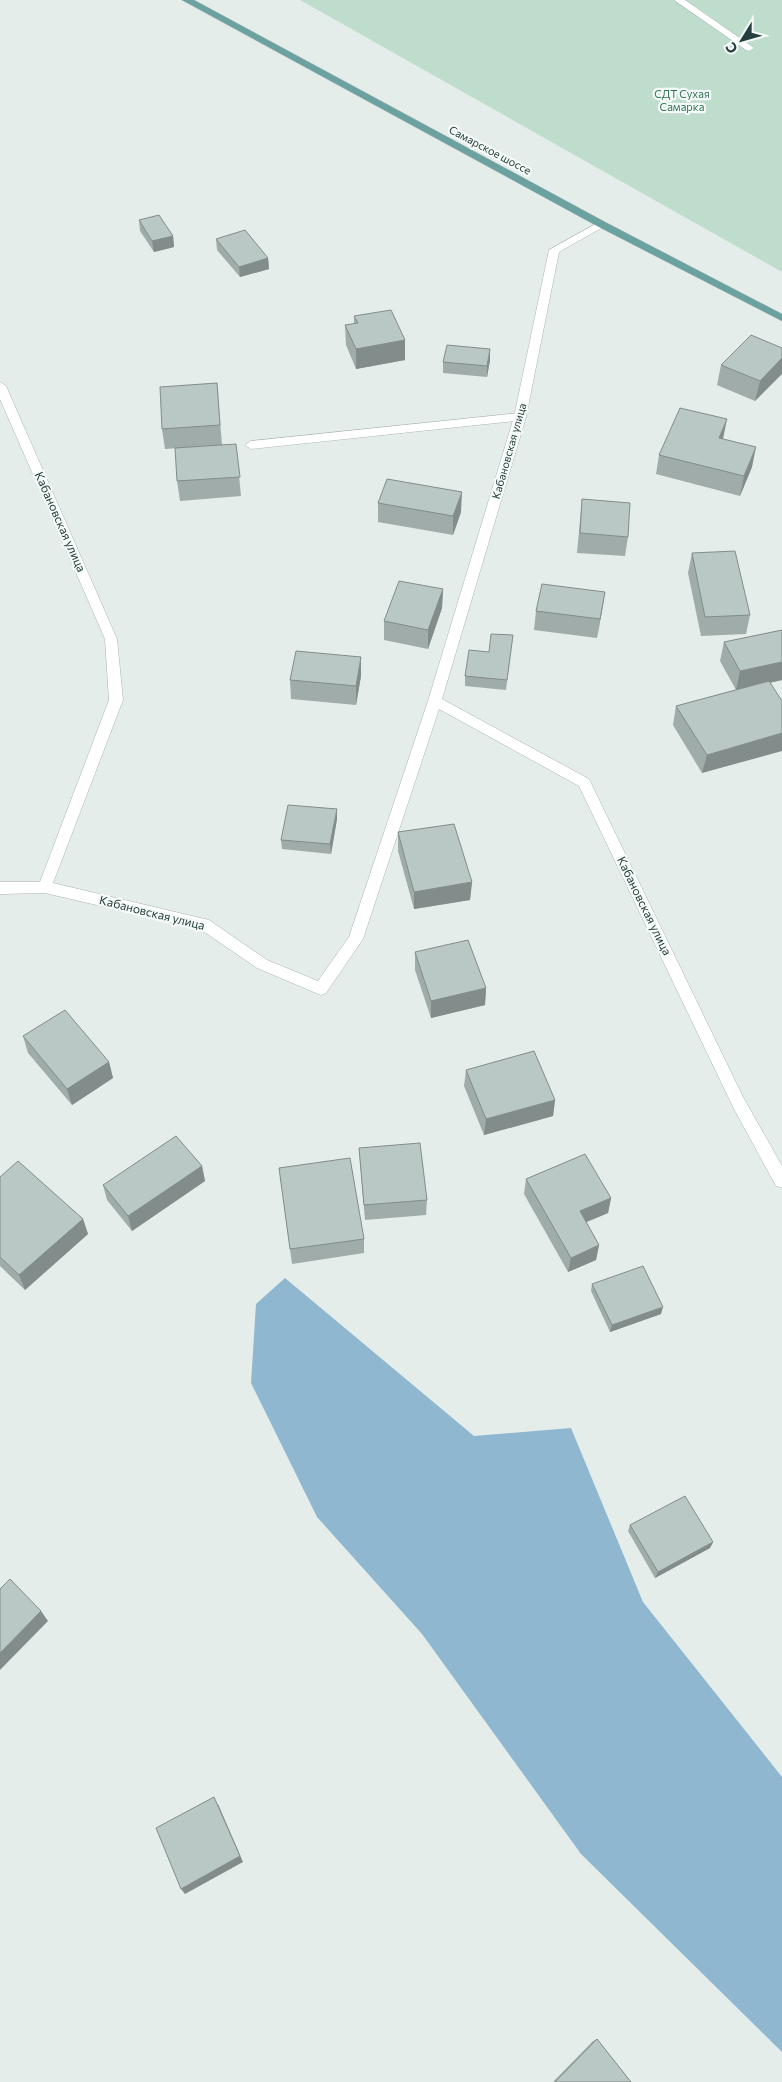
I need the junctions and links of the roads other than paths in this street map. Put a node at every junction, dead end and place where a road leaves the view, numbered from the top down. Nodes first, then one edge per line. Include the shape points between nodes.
1 (187, 0) edge
2 (679, 0) edge
3 (749, 48) dead end
4 (601, 224) junction
5 (782, 318) edge
6 (0, 386) edge
7 (520, 417) junction
8 (251, 445) dead end
9 (434, 701) junction
10 (45, 887) junction
11 (0, 888) edge
12 (782, 1181) edge

1 - 4 main road, Самарское шоссе
2 - 3 street
4 - 5 main road, Самарское шоссе
4 - 7 street, Кабановская улица via 554,250
6 - 10 street, Кабановская улица via 111,639 116,691 116,700
7 - 8 street
7 - 9 street, Кабановская улица
9 - 10 street, Кабановская улица via 356,939 321,989 262,964 204,924
9 - 12 street, Кабановская улица via 584,783 738,1102
10 - 11 street, Кабановская улица

